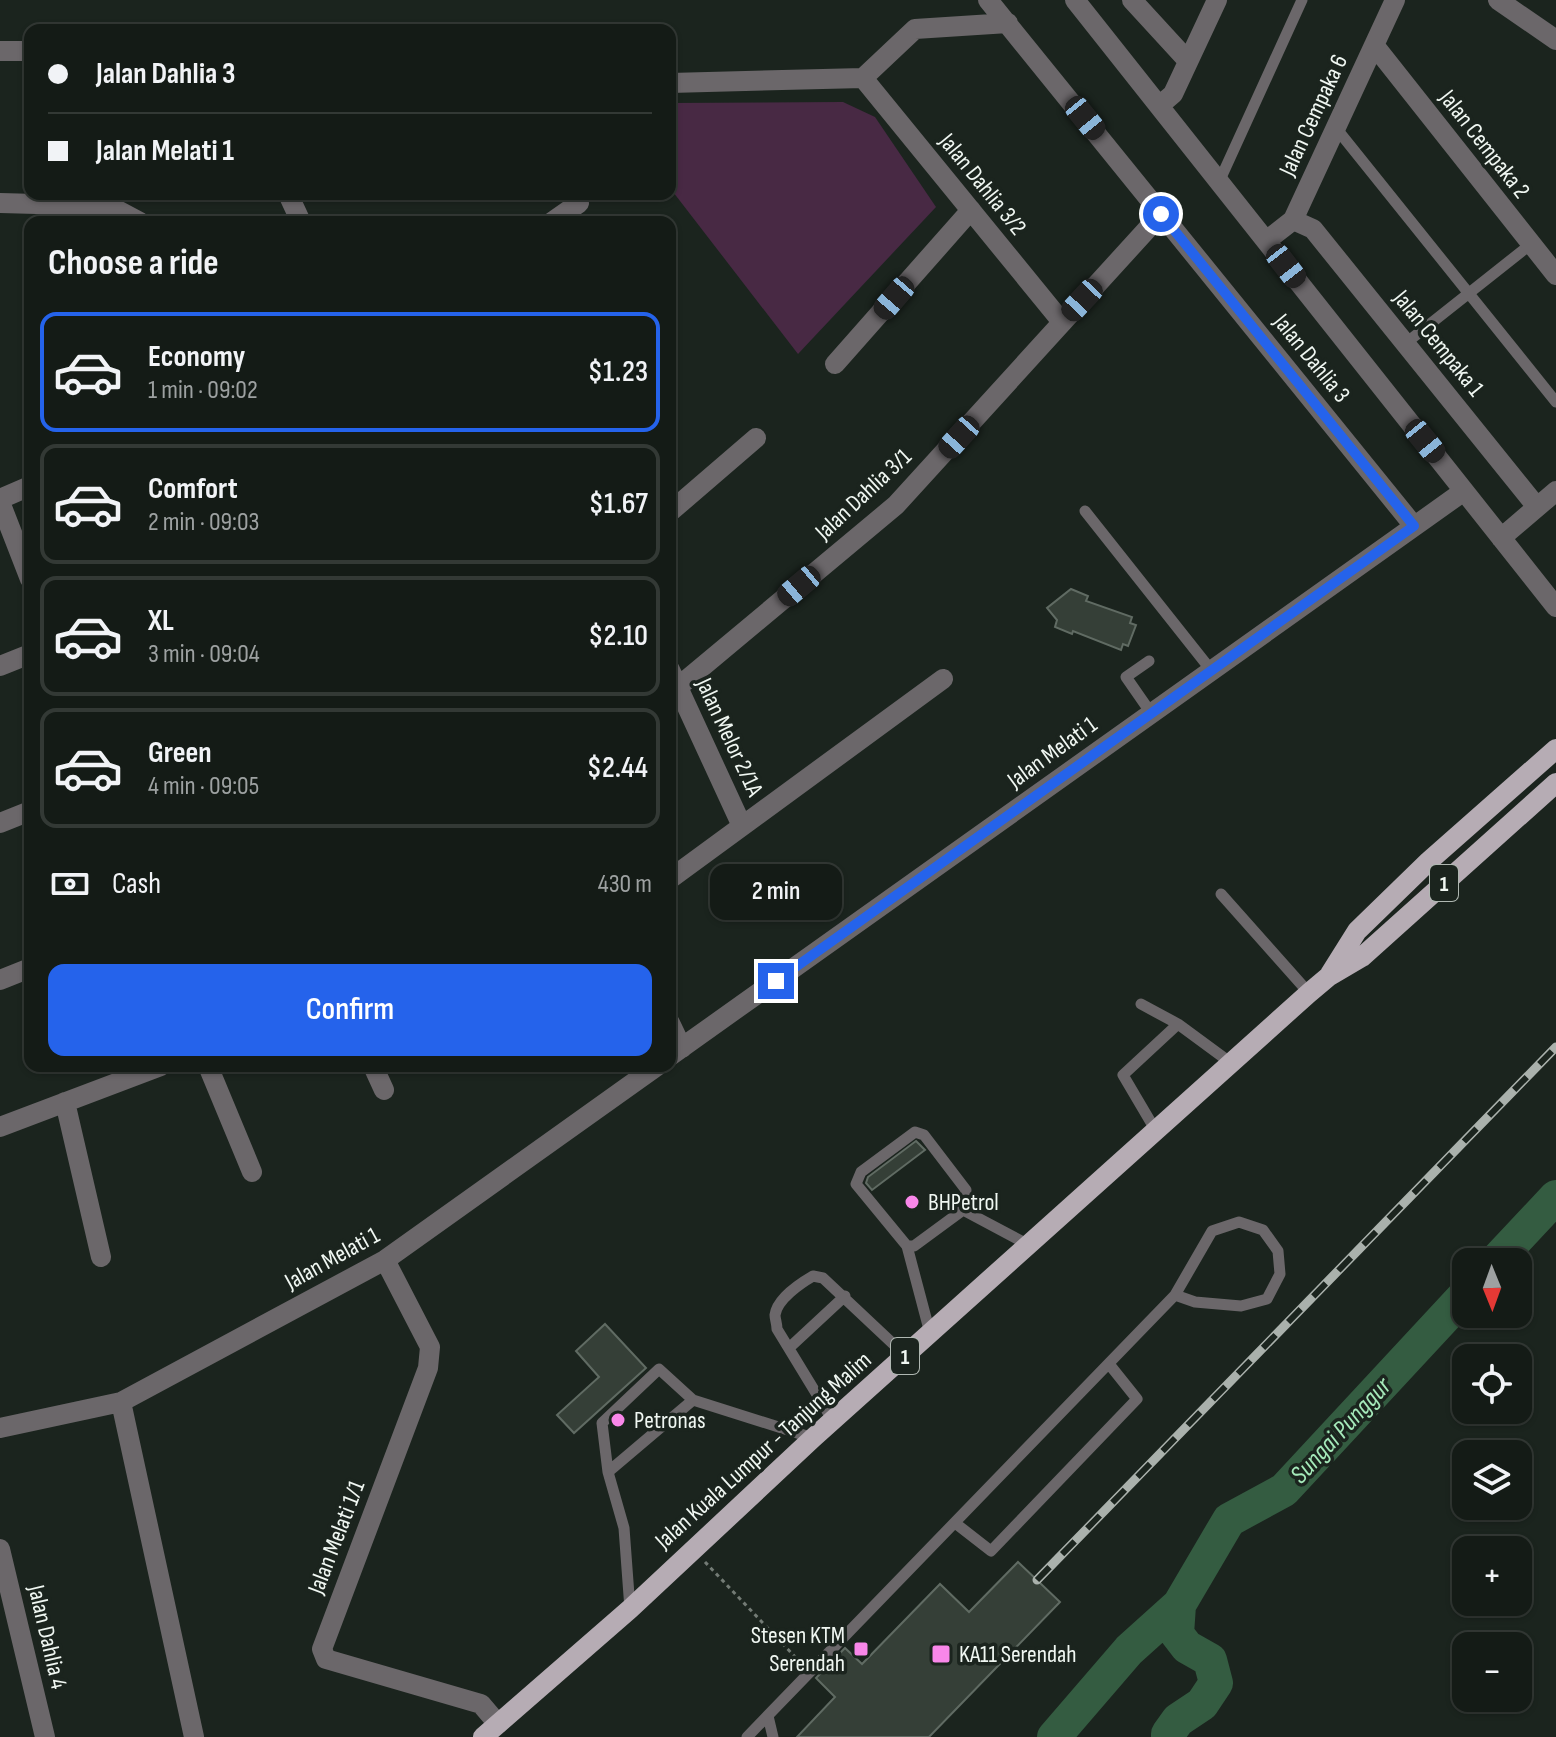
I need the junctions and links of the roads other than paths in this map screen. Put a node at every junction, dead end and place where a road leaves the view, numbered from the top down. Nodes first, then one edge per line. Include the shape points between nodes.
1 (988, 0) edge
2 (1075, 0) edge
3 (1132, 0) edge
4 (1217, 0) edge
5 (1302, 0) edge
6 (1395, 0) edge
7 (1498, 0) edge
8 (1008, 23) junction
9 (1556, 40) edge
10 (1374, 45) junction
11 (0, 51) edge
12 (24, 51) edge
13 (1188, 61) junction
14 (863, 78) junction
15 (676, 83) edge
16 (1159, 106) junction
17 (1336, 128) junction
18 (1219, 182) junction
19 (0, 203) edge
20 (579, 203) dead end
21 (971, 210) junction
22 (1161, 214) junction
23 (129, 216) edge
24 (561, 216) edge
25 (1293, 220) junction
26 (1266, 241) junction
27 (1531, 244) junction
28 (1556, 275) edge
29 (1469, 293) junction
30 (1062, 322) junction
31 (1406, 343) junction
32 (835, 364) dead end
33 (1556, 402) edge
34 (756, 438) dead end
35 (24, 489) edge
36 (1464, 491) junction
37 (1556, 491) edge
38 (0, 501) edge
39 (676, 507) edge
40 (1537, 507) junction
41 (1085, 511) dead end
42 (1414, 526) junction
43 (1501, 538) junction
44 (24, 563) edge
45 (1556, 607) edge
46 (24, 656) edge
47 (1149, 661) dead end
48 (0, 666) edge
49 (1211, 670) junction
50 (676, 676) edge
51 (943, 679) dead end
52 (676, 682) edge
53 (1151, 713) junction
54 (1556, 749) edge
55 (1556, 783) edge
56 (24, 813) edge
57 (0, 823) edge
58 (742, 826) junction
59 (676, 875) edge
60 (1221, 894) dead end
61 (24, 970) edge
62 (1328, 977) junction
63 (0, 980) edge
64 (1309, 993) junction
65 (1141, 1004) dead end
66 (1178, 1024) junction
67 (676, 1052) edge
68 (1231, 1063) junction
69 (145, 1072) edge
70 (210, 1072) edge
71 (376, 1072) edge
72 (649, 1072) edge
73 (384, 1090) dead end
74 (65, 1102) junction
75 (0, 1127) edge
76 (1156, 1131) junction
77 (252, 1172) dead end
78 (963, 1210) junction
79 (1029, 1245) junction
80 (907, 1246) junction
81 (101, 1257) dead end
82 (385, 1260) junction
83 (1175, 1295) junction
84 (845, 1296) junction
85 (930, 1334) junction
86 (789, 1348) junction
87 (906, 1356) junction
88 (1109, 1364) junction
89 (693, 1400) junction
90 (121, 1402) junction
91 (833, 1421) junction
92 (0, 1428) edge
93 (813, 1438) junction
94 (608, 1472) junction
95 (955, 1523) junction
96 (0, 1549) edge
97 (630, 1609) junction
98 (768, 1716) junction
99 (491, 1730) edge
100 (45, 1737) edge
101 (194, 1737) edge
102 (747, 1737) edge
103 (773, 1737) edge

1 - 8 street, Jalan Dahlia 3
2 - 16 street
3 - 13 street
4 - 13 street
5 - 18 lane
6 - 10 street, Jalan Cempaka 6
7 - 9 street
8 - 14 street via 915,29
8 - 22 street, Jalan Dahlia 3
10 - 17 street, Jalan Cempaka 6
10 - 27 street, Jalan Cempaka 2
11 - 12 street
13 - 16 street via 1173,94
14 - 15 street
14 - 21 street, Jalan Dahlia 3/2
16 - 18 street
17 - 25 street, Jalan Cempaka 6
17 - 29 lane
18 - 26 street
19 - 23 street via 110,206
20 - 24 street
21 - 30 street, Jalan Dahlia 3/2
21 - 32 street
22 - 30 street, Jalan Dahlia 3/1
22 - 42 street, Jalan Dahlia 3
25 - 26 street, Jalan Cempaka 6
25 - 31 street, Jalan Cempaka 1 via 1313,229
26 - 36 street
27 - 28 street, Jalan Cempaka 2
27 - 29 lane
29 - 31 lane
29 - 33 lane
30 - 50 street, Jalan Dahlia 3/1 via 896,505
31 - 40 street, Jalan Cempaka 1
34 - 39 street
35 - 38 street
36 - 42 street, Jalan Melati 1
36 - 43 street
37 - 40 street
38 - 44 street
40 - 43 street
41 - 49 lane
42 - 49 street, Jalan Melati 1
43 - 45 street
46 - 48 street
47 - 53 lane via 1126,677
49 - 53 street, Jalan Melati 1
51 - 58 street
52 - 58 street, Jalan Melor 2/1A
53 - 67 street, Jalan Melati 1
54 - 62 main road, Jalan Kuala Lumpur - Tanjung Malim / 1 via 1357,931
55 - 62 main road, Jalan Kuala Lumpur - Tanjung Malim / 1 via 1362,957
56 - 57 street
58 - 59 street
60 - 64 lane
61 - 63 street
62 - 64 main road, Jalan Kuala Lumpur - Tanjung Malim / 1
64 - 68 main road, Jalan Kuala Lumpur - Tanjung Malim / 1
65 - 66 lane
66 - 68 lane
66 - 76 lane via 1123,1075
68 - 76 main road, Jalan Kuala Lumpur - Tanjung Malim / 1
69 - 74 street
70 - 77 street
71 - 73 street
72 - 82 street, Jalan Melati 1
74 - 75 street
74 - 81 street
76 - 79 main road, Jalan Kuala Lumpur - Tanjung Malim / 1
78 - 79 lane
78 - 80 lane
78 - 80 lane via 966,1190 924,1135 915,1132 861,1172 856,1184
79 - 85 main road, Jalan Kuala Lumpur - Tanjung Malim / 1
80 - 85 lane
82 - 90 street, Jalan Melati 1
82 - 99 street, Jalan Melati 1/1 via 430,1347 428,1368 322,1649 326,1659 481,1704
83 - 83 lane via 1241,1306 1267,1299 1280,1274 1278,1251 1263,1230 1239,1222 1212,1231
83 - 88 lane
84 - 86 lane
84 - 86 lane via 823,1278 802,1282 775,1314
84 - 87 lane
85 - 87 main road, Jalan Kuala Lumpur - Tanjung Malim / 1
86 - 91 lane
87 - 91 main road, Jalan Kuala Lumpur - Tanjung Malim / 1
88 - 95 lane
88 - 95 lane via 1137,1399 991,1551
89 - 93 lane
89 - 94 lane
89 - 94 lane via 659,1369 602,1423
90 - 92 street, Jalan Melati 1
90 - 101 street
91 - 93 main road, Jalan Kuala Lumpur - Tanjung Malim / 1
93 - 97 main road, Jalan Kuala Lumpur - Tanjung Malim / 1
94 - 97 lane via 624,1528
95 - 98 lane
96 - 100 street, Jalan Dahlia 4
97 - 99 main road, Jalan Kuala Lumpur - Tanjung Malim / 1
98 - 102 lane
98 - 103 lane

